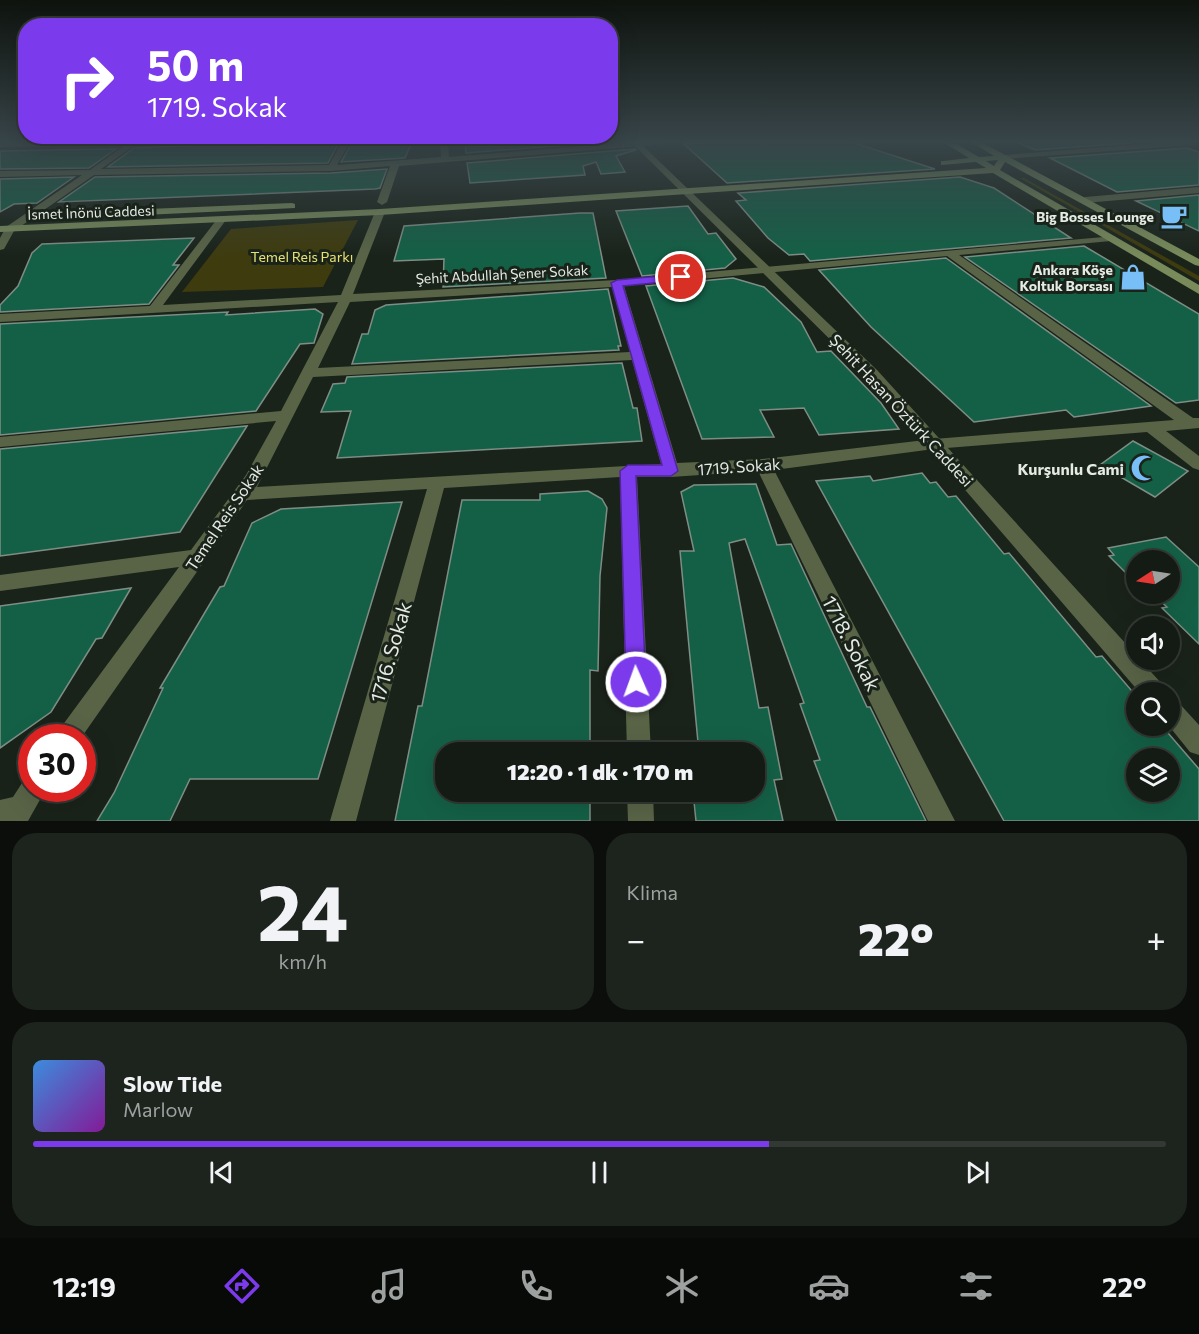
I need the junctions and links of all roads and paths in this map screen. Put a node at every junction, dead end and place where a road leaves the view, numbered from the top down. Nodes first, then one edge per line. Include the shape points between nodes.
1 (78, 180) edge
2 (390, 180) edge
3 (675, 180) edge
4 (746, 180) edge
5 (793, 180) edge
6 (1013, 180) edge
7 (1048, 180) edge
8 (681, 186) junction
9 (1199, 190) edge
10 (1085, 200) junction
11 (381, 207) junction
12 (25, 218) junction
13 (0, 219) edge
14 (221, 220) junction
15 (5, 229) edge
16 (1111, 238) junction
17 (0, 247) edge
18 (949, 253) junction
19 (1197, 260) edge
20 (768, 270) junction
21 (617, 283) junction
22 (1199, 290) edge
23 (346, 297) junction
24 (154, 309) junction
25 (0, 318) edge
26 (638, 356) junction
27 (309, 373) junction
28 (287, 415) junction
29 (1195, 424) edge
30 (1152, 428) junction
31 (0, 442) edge
32 (934, 444) junction
33 (1199, 464) edge
34 (763, 465) junction
35 (628, 471) junction
36 (671, 471) junction
37 (437, 484) junction
38 (243, 494) junction
39 (197, 557) junction
40 (0, 583) edge
41 (1145, 682) edge
42 (1180, 721) edge
43 (76, 724) edge
44 (639, 742) edge
45 (1199, 743) edge
46 (640, 802) edge
47 (344, 821) edge
48 (641, 821) edge
49 (942, 821) edge

1 - 12 street
2 - 11 street, Temel Reis Sokak
3 - 8 street, Şehit Hasan Öztürk Caddesi
4 - 8 main road, İsmet İnönü Caddesi
5 - 8 main road, İsmet İnönü Caddesi
6 - 16 main road
7 - 10 main road
8 - 11 main road, İsmet İnönü Caddesi
8 - 20 street, Şehit Hasan Öztürk Caddesi
9 - 10 street
10 - 19 main road
11 - 12 main road, İsmet İnönü Caddesi
11 - 14 main road, İsmet İnönü Caddesi
11 - 23 street, Temel Reis Sokak
12 - 13 main road, İsmet İnönü Caddesi
12 - 15 street
14 - 15 main road, İsmet İnönü Caddesi
14 - 24 street
15 - 17 street
16 - 18 street, Şehit Abdullah Şener Sokak
16 - 22 main road
18 - 20 street, Şehit Abdullah Şener Sokak
18 - 29 street
20 - 21 street, Şehit Abdullah Şener Sokak
20 - 32 street, Şehit Hasan Öztürk Caddesi via 872,373
21 - 23 street, Şehit Abdullah Şener Sokak
21 - 26 street
23 - 24 street, Şehit Abdullah Şener Sokak
23 - 27 street, Temel Reis Sokak
24 - 25 street, Şehit Abdullah Şener Sokak
26 - 27 street
26 - 36 street
27 - 28 street, Temel Reis Sokak
28 - 31 street
28 - 38 street, Temel Reis Sokak
29 - 30 street, 1719. Sokak
30 - 32 street, 1719. Sokak
30 - 33 street
32 - 34 street, 1719. Sokak
32 - 41 street, Şehit Hasan Öztürk Caddesi
34 - 36 street, 1719. Sokak
34 - 49 street, 1718. Sokak
35 - 36 street, 1719. Sokak
35 - 37 street, 1719. Sokak
35 - 44 street
37 - 38 street, 1719. Sokak
37 - 47 street, 1716. Sokak
38 - 39 street, Temel Reis Sokak
39 - 40 street
39 - 43 street, Temel Reis Sokak
42 - 45 street
46 - 48 street

